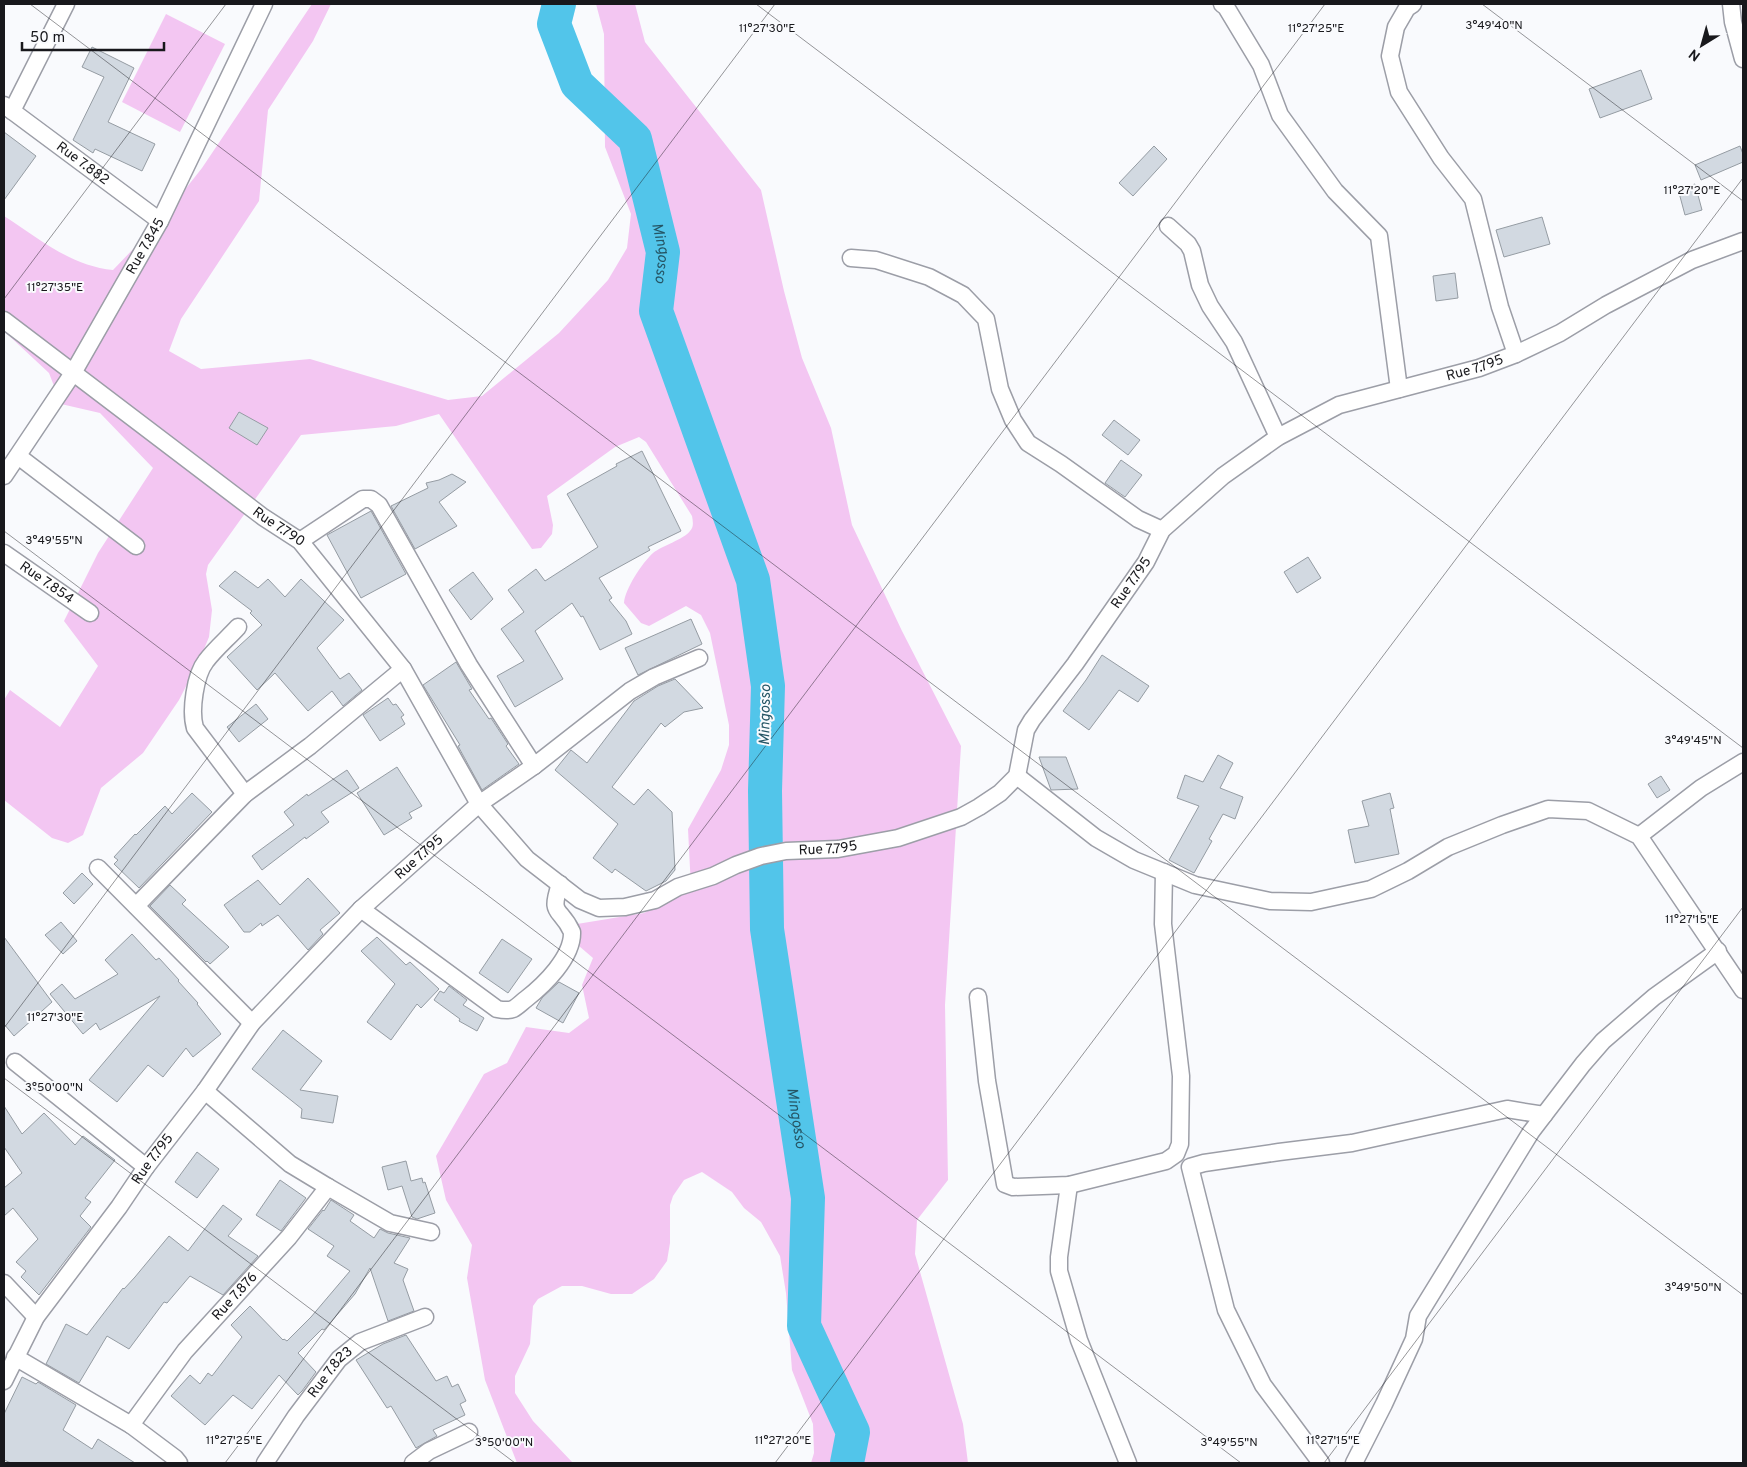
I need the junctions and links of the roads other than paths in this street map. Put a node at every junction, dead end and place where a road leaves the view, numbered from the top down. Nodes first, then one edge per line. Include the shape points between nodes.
1 (66, 4) edge
2 (264, 4) edge
3 (1222, 4) edge
4 (1413, 4) edge
5 (1731, 4) edge
6 (1743, 59) edge
7 (8, 108) edge
8 (160, 221) junction
9 (1168, 226) dead end
10 (1743, 241) edge
11 (851, 258) dead end
12 (4, 320) edge
13 (1516, 354) junction
14 (74, 373) junction
15 (1399, 389) junction
16 (1278, 437) junction
17 (18, 456) junction
18 (4, 476) edge
19 (1162, 530) junction
20 (300, 541) junction
21 (136, 546) dead end
22 (4, 554) edge
23 (90, 613) dead end
24 (238, 628) dead end
25 (699, 658) dead end
26 (403, 669) junction
27 (1743, 762) edge
28 (534, 766) junction
29 (1017, 776) junction
30 (245, 794) junction
31 (479, 804) junction
32 (1639, 836) junction
33 (98, 868) dead end
34 (1164, 872) junction
35 (560, 884) junction
36 (136, 906) junction
37 (361, 909) junction
38 (1718, 951) junction
39 (1743, 990) edge
40 (978, 997) dead end
41 (252, 1024) junction
42 (15, 1062) dead end
43 (204, 1091) junction
44 (1544, 1115) junction
45 (146, 1167) junction
46 (1069, 1185) junction
47 (328, 1187) junction
48 (431, 1232) dead end
49 (4, 1283) edge
50 (36, 1317) junction
51 (425, 1318) dead end
52 (15, 1357) junction
53 (4, 1381) edge
54 (131, 1425) junction
55 (469, 1432) dead end
56 (179, 1463) edge
57 (265, 1463) edge
58 (413, 1463) edge
59 (1128, 1463) edge
60 (1321, 1463) edge
61 (1354, 1463) edge

1 - 7 street
2 - 8 street, Rue 7.845
3 - 15 street via 1261,65 1280,115 1335,191 1379,236
4 - 13 street via 1396,27 1390,56 1399,92 1441,158 1473,199 1500,307
5 - 6 street
7 - 8 street, Rue 7.882
8 - 14 street, Rue 7.845
9 - 16 street via 1192,251 1200,285 1234,342
10 - 13 street, Rue 7.795 via 1692,260
11 - 19 street via 876,260 929,277 963,295 986,319 1000,389 1013,420 1028,443 1138,519
12 - 14 street, Rue 7.790
13 - 15 street, Rue 7.795 via 1478,368
14 - 17 street, Rue 7.845
14 - 20 street, Rue 7.790
15 - 16 street, Rue 7.795 via 1339,405
16 - 19 street, Rue 7.795 via 1223,476
17 - 18 street, Rue 7.845
17 - 21 street
19 - 29 street, Rue 7.795 via 1146,562 1026,730
20 - 26 street, Rue 7.790
20 - 28 street via 362,499 371,499 379,505 469,665
22 - 23 street, Rue 7.854
24 - 30 street via 201,670 193,721
25 - 28 street via 630,691
26 - 30 street via 310,746
26 - 31 street, Rue 7.790
27 - 32 street via 1701,788
28 - 31 street
29 - 34 street via 1096,838 1134,860
29 - 35 street, Rue 7.795 via 1000,793 961,817 898,838 838,849 786,851 761,856 678,887 655,900 625,907 599,908 580,900
30 - 36 street
31 - 35 street, Rue 7.795 via 527,858
31 - 37 street, Rue 7.795
32 - 34 street via 1588,811 1548,809 1448,847 1371,889 1311,902 1270,901 1195,885
32 - 38 street
33 - 36 street
34 - 46 street via 1163,924 1180,1076 1180,1144 1176,1154 1166,1161
35 - 37 street via 555,908 572,936 564,958 539,989 513,1009 497,1009
36 - 41 street
37 - 41 street, Rue 7.795
38 - 39 street
38 - 44 street via 1654,996 1603,1041
40 - 46 street via 987,1081 1005,1184
41 - 43 street, Rue 7.795
42 - 45 street
43 - 45 street, Rue 7.795
43 - 47 street via 290,1164
44 - 60 street via 1507,1110 1352,1143 1190,1167 1226,1310 1263,1384
44 - 61 street via 1418,1316 1414,1339
45 - 50 street, Rue 7.795
46 - 59 street via 1059,1270 1079,1340
47 - 48 street via 390,1223
47 - 54 street, Rue 7.876 via 289,1237 185,1351
49 - 50 street
50 - 52 street, Rue 7.795
51 - 57 street, Rue 7.823 via 360,1342 339,1359
52 - 53 street, Rue 7.795
52 - 54 street
54 - 56 street
55 - 58 street via 429,1451

